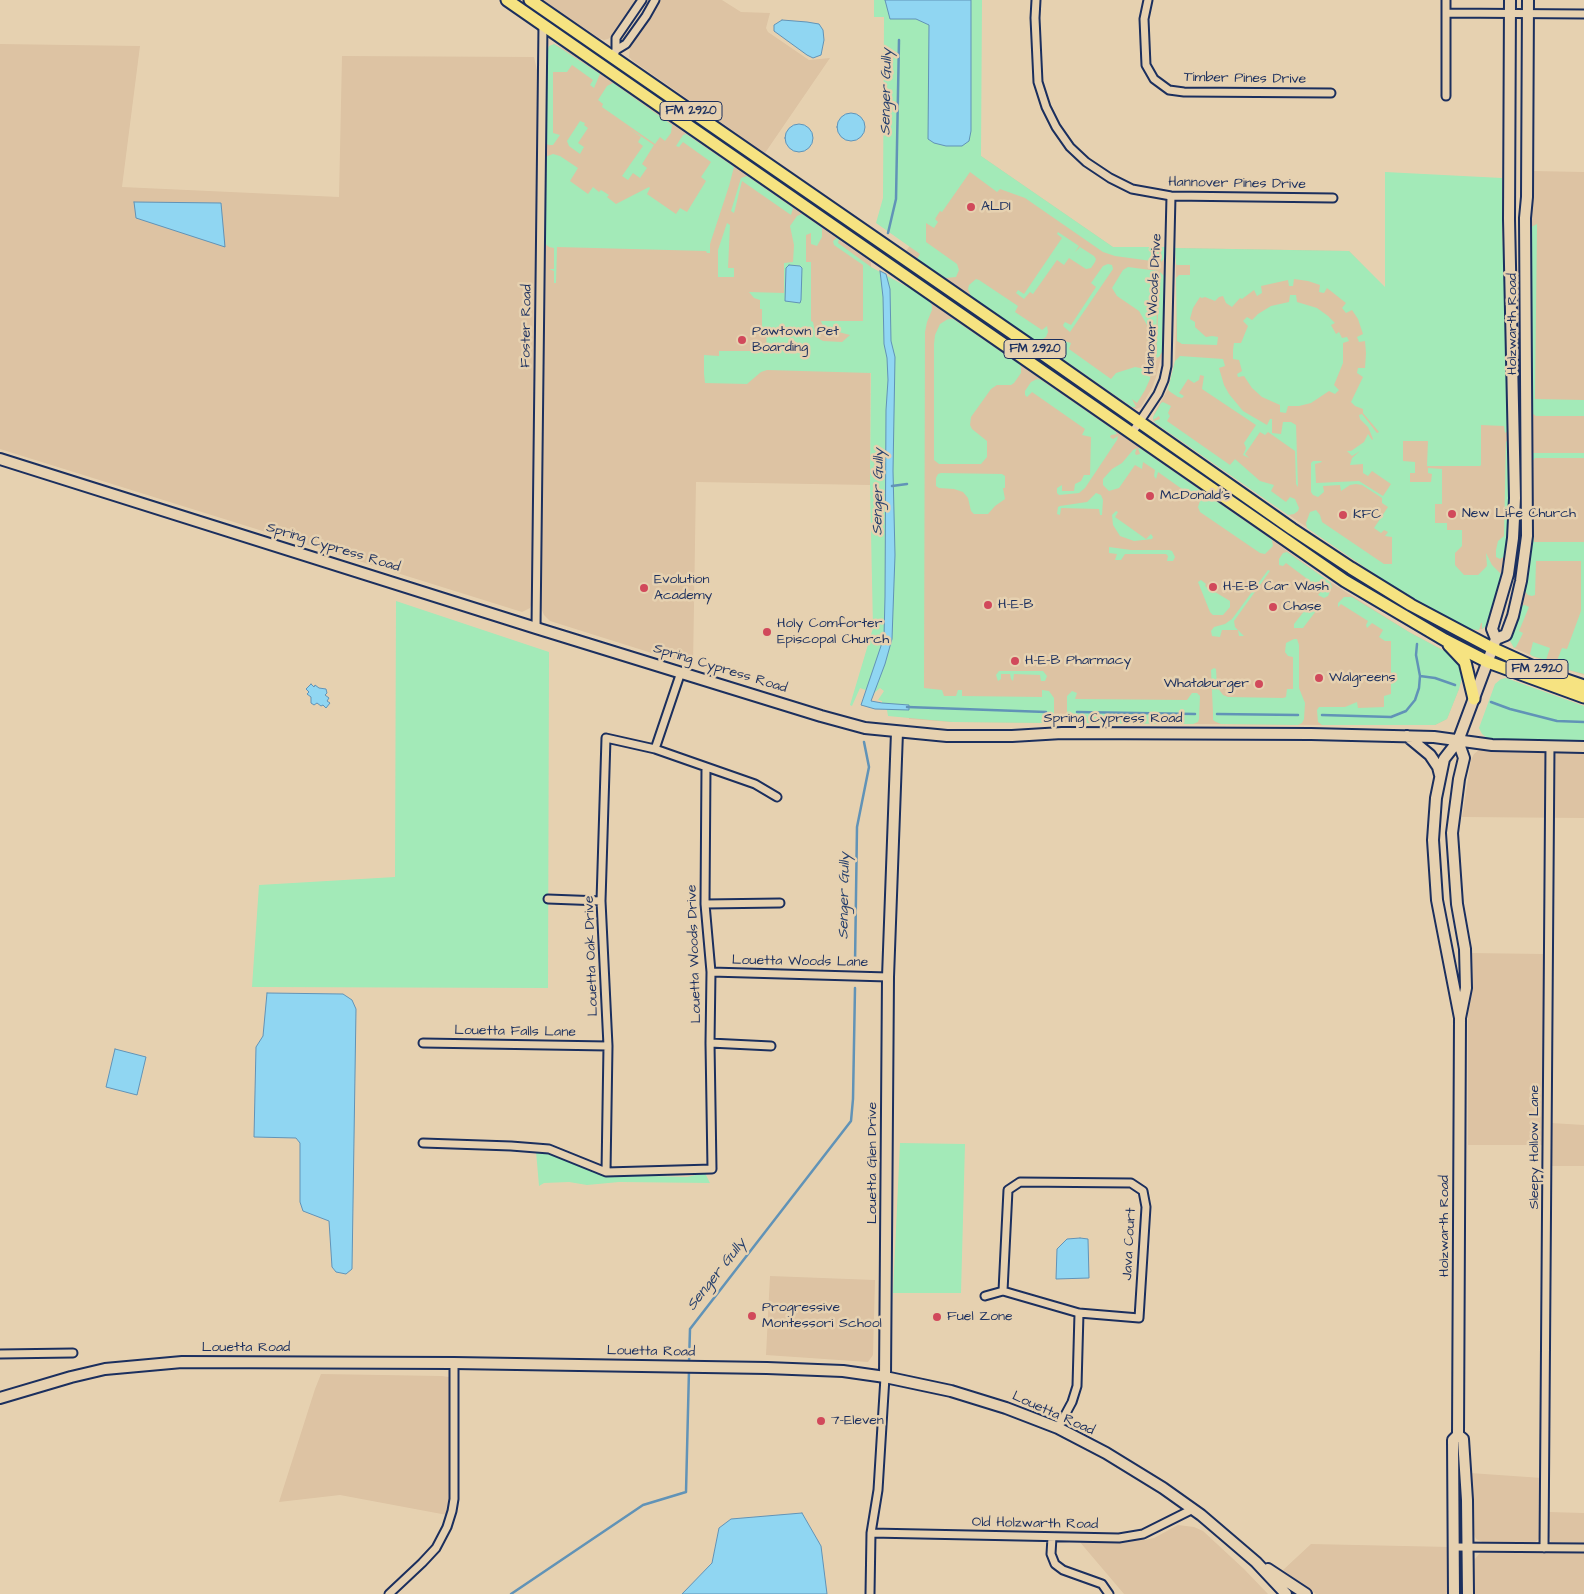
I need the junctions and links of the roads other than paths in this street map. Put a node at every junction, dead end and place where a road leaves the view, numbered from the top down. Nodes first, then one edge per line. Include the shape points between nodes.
1 (507, 0) edge
2 (530, 0) edge
3 (642, 0) edge
4 (655, 0) edge
5 (1036, 0) edge
6 (1148, 0) edge
7 (1446, 0) edge
8 (1510, 0) edge
9 (1528, 0) edge
10 (1446, 13) junction
11 (1510, 14) junction
12 (1528, 14) junction
13 (1584, 14) edge
14 (543, 25) junction
15 (614, 54) junction
16 (1331, 93) dead end
17 (1446, 96) dead end
18 (1171, 196) junction
19 (1333, 198) dead end
20 (1525, 218) junction
21 (1508, 219) junction
22 (1140, 422) junction
23 (1132, 433) junction
24 (1514, 437) junction
25 (1526, 437) junction
26 (0, 459) edge
27 (536, 628) junction
28 (1445, 640) junction
29 (1494, 644) junction
30 (1488, 662) junction
31 (681, 672) junction
32 (1584, 686) edge
33 (1584, 697) edge
34 (1474, 699) junction
35 (897, 732) junction
36 (1408, 736) junction
37 (1458, 741) junction
38 (1550, 746) junction
39 (1584, 746) edge
40 (655, 749) junction
41 (706, 767) junction
42 (1440, 776) junction
43 (777, 797) dead end
44 (548, 899) dead end
45 (601, 901) junction
46 (780, 903) dead end
47 (705, 904) junction
48 (711, 972) junction
49 (888, 977) junction
50 (1460, 1018) junction
51 (423, 1043) dead end
52 (710, 1043) junction
53 (608, 1046) junction
54 (771, 1046) dead end
55 (423, 1143) dead end
56 (606, 1172) junction
57 (1004, 1291) junction
58 (985, 1296) dead end
59 (1079, 1313) junction
60 (73, 1353) dead end
61 (0, 1354) edge
62 (454, 1363) junction
63 (885, 1377) junction
64 (0, 1398) edge
65 (1058, 1428) junction
66 (1458, 1435) junction
67 (1193, 1509) junction
68 (871, 1533) junction
69 (1052, 1537) junction
70 (1454, 1547) junction
71 (1468, 1548) junction
72 (1544, 1548) junction
73 (1584, 1548) edge
74 (1256, 1562) junction
75 (389, 1594) edge
76 (870, 1594) edge
77 (1109, 1594) edge
78 (1286, 1594) edge
79 (1306, 1594) edge
80 (1454, 1594) edge
81 (1468, 1594) edge

1 - 14 main road, FM 2920 / FM 2920
2 - 15 main road, FM 2920 / FM 2920
3 - 15 street via 616,38
4 - 15 street via 626,44
5 - 18 street, Hannover Pines Drive via 1038,82 1056,127 1070,147 1110,178 1132,189
6 - 16 street, Timber Pines Drive via 1144,19 1146,65 1154,79 1168,90
7 - 10 street
8 - 11 main road, Holzwarth Road
9 - 12 main road, Holzwarth Road
10 - 11 street
10 - 17 street
11 - 12 street
11 - 21 main road, Holzwarth Road
12 - 13 street
12 - 20 main road, Holzwarth Road
14 - 23 main road, FM 2920 / FM 2920
14 - 27 street, Foster Road
15 - 22 main road, FM 2920 / FM 2920
18 - 19 street, Hannover Pines Drive
18 - 22 street, Hanover Woods Drive via 1167,366 1158,394
20 - 21 main road
20 - 25 main road, Holzwarth Road
21 - 24 main road, Holzwarth Road
22 - 23 street, Hanover Woods Drive
22 - 29 main road, FM 2920 / FM 2920 via 1351,568 1411,605
23 - 28 main road, FM 2920 / FM 2920 via 1345,581
24 - 25 main road
24 - 29 main road, Holzwarth Road via 1514,538 1508,574 1492,629
25 - 29 main road, Holzwarth Road via 1527,536 1521,580 1506,635
26 - 27 main road, Spring Cypress Road
27 - 31 main road, Spring Cypress Road
28 - 30 main road, FM 2920 / FM 2920
28 - 34 main road via 1465,662
29 - 30 main road, Holzwarth Road
29 - 32 main road, FM 2920 via 1541,670
30 - 33 main road, FM 2920
30 - 34 main road, Holzwarth Road
31 - 35 main road, Spring Cypress Road via 865,728
31 - 40 street
34 - 37 main road, Holzwarth Road
35 - 36 main road, Spring Cypress Road via 947,736 1062,733
35 - 49 main road, Louetta Glen Drive
36 - 37 main road, Spring Cypress Road
36 - 42 main road via 1430,755
37 - 38 main road, Spring Cypress Road
37 - 42 main road, Holzwarth Road via 1444,759
37 - 50 main road, Holzwarth Road via 1464,758 1458,779 1452,833 1455,888 1465,949 1466,988
38 - 39 main road, Spring Cypress Road
38 - 72 street, Sleepy Hollow Lane
40 - 41 street
40 - 45 street, Louetta Oak Drive via 606,738
41 - 43 street via 755,784
41 - 47 street, Louetta Woods Drive
42 - 50 main road, Holzwarth Road via 1433,840 1434,866 1437,900
44 - 45 street
45 - 53 street, Louetta Oak Drive
46 - 47 street
47 - 48 street, Louetta Woods Drive
48 - 49 street, Louetta Woods Lane
48 - 52 street, Louetta Woods Drive
49 - 63 main road, Louetta Glen Drive
50 - 66 main road, Holzwarth Road
51 - 53 street, Louetta Falls Lane
52 - 54 street
52 - 56 street, Louetta Woods Drive via 712,1169
53 - 56 street, Louetta Oak Drive
55 - 56 street via 549,1149
57 - 58 street
57 - 59 street
57 - 59 street, Java Court via 1008,1190 1020,1182 1131,1183 1143,1191 1146,1207 1138,1318
59 - 65 street via 1077,1386
60 - 61 street
62 - 63 main road, Louetta Road via 702,1366 821,1370
62 - 64 main road, Louetta Road via 159,1364 105,1369
62 - 75 street via 452,1511 436,1548
63 - 65 main road, Louetta Road via 951,1391
63 - 68 street, Louetta Glen Drive via 878,1490
65 - 67 main road, Louetta Road via 1141,1473
66 - 70 main road, Holzwarth Road via 1454,1440
66 - 71 main road, Holzwarth Road via 1463,1439
67 - 69 street, Old Holzwarth Road via 1134,1536
67 - 74 main road, Louetta Road
68 - 69 street, Old Holzwarth Road
68 - 76 street, Louetta Glen Drive
69 - 77 street via 1055,1564 1102,1584
70 - 71 street
70 - 80 main road, Holzwarth Road
71 - 72 street
71 - 81 main road, Holzwarth Road
72 - 73 street
74 - 78 main road, Louetta Road
74 - 79 main road, Louetta Road

